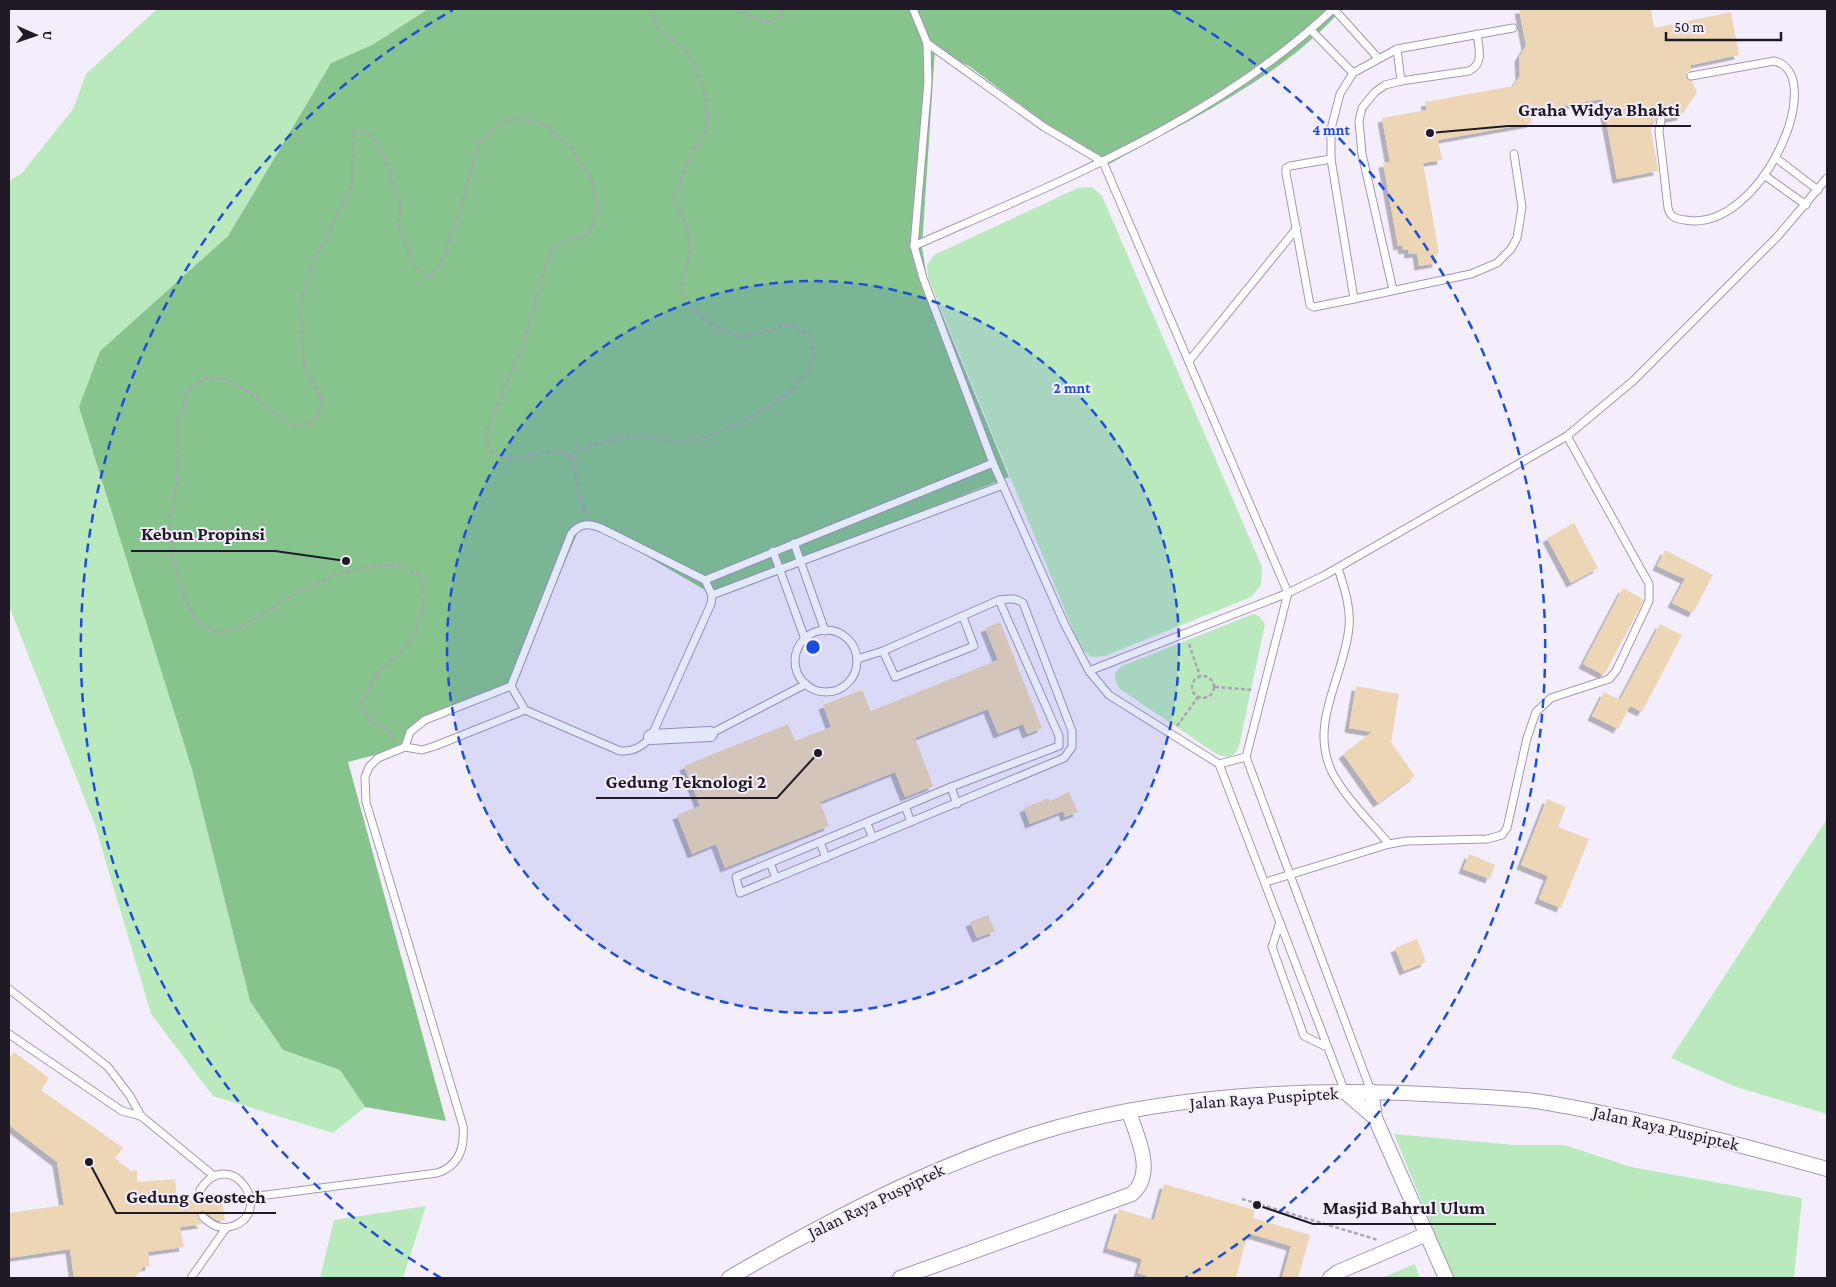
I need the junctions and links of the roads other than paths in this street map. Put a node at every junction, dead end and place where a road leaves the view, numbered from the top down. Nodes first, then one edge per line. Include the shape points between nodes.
1 (914, 9) edge
2 (1334, 9) edge
3 (1513, 28) dead end
4 (1311, 30) junction
5 (1477, 34) junction
6 (927, 43) junction
7 (1397, 49) junction
8 (1378, 58) junction
9 (1353, 73) junction
10 (1691, 76) dead end
11 (1401, 81) junction
12 (1661, 120) dead end
13 (1514, 154) dead end
14 (1776, 158) junction
15 (1330, 159) junction
16 (1103, 162) junction
17 (1764, 176) junction
18 (1827, 178) edge
19 (1818, 190) junction
20 (1806, 205) junction
21 (1298, 228) junction
22 (914, 246) junction
23 (1393, 290) junction
24 (1354, 299) junction
25 (1188, 361) junction
26 (1567, 436) junction
27 (993, 463) junction
28 (1003, 485) junction
29 (794, 543) junction
30 (773, 551) junction
31 (800, 560) junction
32 (780, 568) junction
33 (1338, 568) junction
34 (705, 580) junction
35 (1288, 593) junction
36 (712, 595) junction
37 (999, 600) junction
38 (963, 617) junction
39 (825, 630) junction
40 (805, 639) junction
41 (883, 650) junction
42 (857, 659) junction
43 (1089, 671) junction
44 (806, 684) junction
45 (511, 686) junction
46 (525, 710) junction
47 (1072, 731) junction
48 (710, 734) joint
49 (1059, 736) junction
50 (651, 737) junction
51 (403, 748) junction
52 (1246, 757) junction
53 (1219, 764) junction
54 (951, 787) junction
55 (957, 804) junction
56 (905, 806) junction
57 (911, 822) junction
58 (866, 824) junction
59 (873, 838) junction
60 (820, 842) junction
61 (1389, 844) junction
62 (826, 858) junction
63 (770, 863) junction
64 (1289, 873) junction
65 (776, 878) junction
66 (1266, 882) junction
67 (1280, 922) junction
68 (9, 989) edge
69 (9, 1034) edge
70 (1327, 1047) junction
71 (1371, 1091) junction
72 (1345, 1092) junction
73 (1129, 1112) junction
74 (141, 1116) junction
75 (1374, 1118) junction
76 (1827, 1169) edge
77 (214, 1176) junction
78 (200, 1190) dead end
79 (251, 1197) junction
80 (202, 1216) dead end
81 (226, 1228) junction
82 (1427, 1234) junction
83 (191, 1278) edge
84 (729, 1278) edge
85 (900, 1278) edge
86 (1330, 1278) edge
87 (1446, 1278) edge

1 - 6 lane
2 - 4 lane
2 - 8 lane
3 - 5 lane
4 - 9 lane
4 - 16 lane via 1239,86
5 - 7 lane
5 - 11 lane via 1480,62 1476,68
6 - 16 lane via 1044,126
6 - 22 lane via 928,82
7 - 8 lane
7 - 11 lane
8 - 9 lane
9 - 15 lane via 1340,94 1331,130
10 - 14 lane via 1774,61 1785,66 1792,80 1795,99 1788,131
11 - 23 lane via 1375,92 1362,108 1359,121 1362,154
12 - 17 lane via 1659,131 1671,216 1700,221 1730,209 1742,202
13 - 23 lane via 1522,207 1517,238 1511,249 1497,263 1471,274
14 - 17 lane
14 - 19 lane
15 - 21 lane via 1286,168
15 - 24 lane
16 - 22 lane
16 - 25 lane
17 - 20 lane
18 - 19 lane
19 - 20 lane
20 - 26 lane via 1633,381
21 - 24 lane via 1310,304 1314,307
21 - 25 lane
22 - 27 lane
23 - 24 lane
25 - 35 lane
26 - 33 lane
26 - 61 lane via 1647,579 1649,600 1616,670 1608,679 1551,698 1536,712 1504,833 1487,839
27 - 28 lane
27 - 29 lane
28 - 31 lane
28 - 43 lane
29 - 30 lane
29 - 31 lane
30 - 32 lane
30 - 34 lane
31 - 32 lane
31 - 39 lane
32 - 36 lane
32 - 40 lane
33 - 35 lane
33 - 61 lane via 1347,595 1349,626 1344,658 1328,705 1325,747 1332,771 1345,792
34 - 36 lane
34 - 45 lane via 601,528 587,524 577,527 571,534
35 - 43 lane
35 - 52 lane
36 - 50 lane via 711,604
37 - 38 lane
37 - 47 lane via 1011,598 1023,603
37 - 49 lane
38 - 41 lane
38 - 41 lane via 974,646 896,677
39 - 40 lane
39 - 42 lane via 835,632 850,642
40 - 44 lane via 799,647 796,664
41 - 42 lane
42 - 44 lane via 854,676 842,688 825,692
43 - 53 lane via 1109,695
44 - 48 lane
45 - 46 lane
45 - 51 lane via 425,720 410,732
46 - 50 lane via 620,751 638,748
46 - 51 lane via 427,749
47 - 49 lane
47 - 55 lane via 1072,747 1064,758
48 - 50 street
49 - 54 lane via 1060,743 1056,748
51 - 79 lane via 378,758 369,767 365,777 366,802 462,1126 462,1151 451,1166 437,1174
52 - 53 lane
52 - 64 lane
53 - 66 lane
54 - 55 lane
54 - 56 lane
55 - 57 lane
56 - 57 lane
56 - 58 lane
57 - 59 lane
58 - 59 lane
58 - 60 lane
59 - 62 lane
60 - 62 lane
60 - 63 lane
61 - 64 lane
62 - 65 lane
63 - 65 lane
63 - 65 lane via 734,879 742,893
64 - 66 lane
64 - 71 lane
66 - 67 lane
67 - 70 lane
67 - 70 lane via 1272,947 1304,1036
68 - 74 lane via 108,1067
69 - 74 lane via 122,1111
70 - 72 lane
71 - 72 street, Jalan Raya Puspiptek
71 - 75 street
71 - 76 street, Jalan Raya Puspiptek via 1547,1103 1725,1140
72 - 73 street, Jalan Raya Puspiptek via 1246,1097
72 - 75 street
73 - 84 street, Jalan Raya Puspiptek via 1036,1134 931,1173 812,1231
73 - 85 street via 1144,1160 1142,1178 1132,1194
74 - 77 lane
75 - 82 street
77 - 78 lane
77 - 79 lane via 226,1174 237,1177 246,1185
79 - 81 lane via 245,1218
80 - 81 lane via 217,1227
81 - 83 lane
82 - 86 street
82 - 87 street

